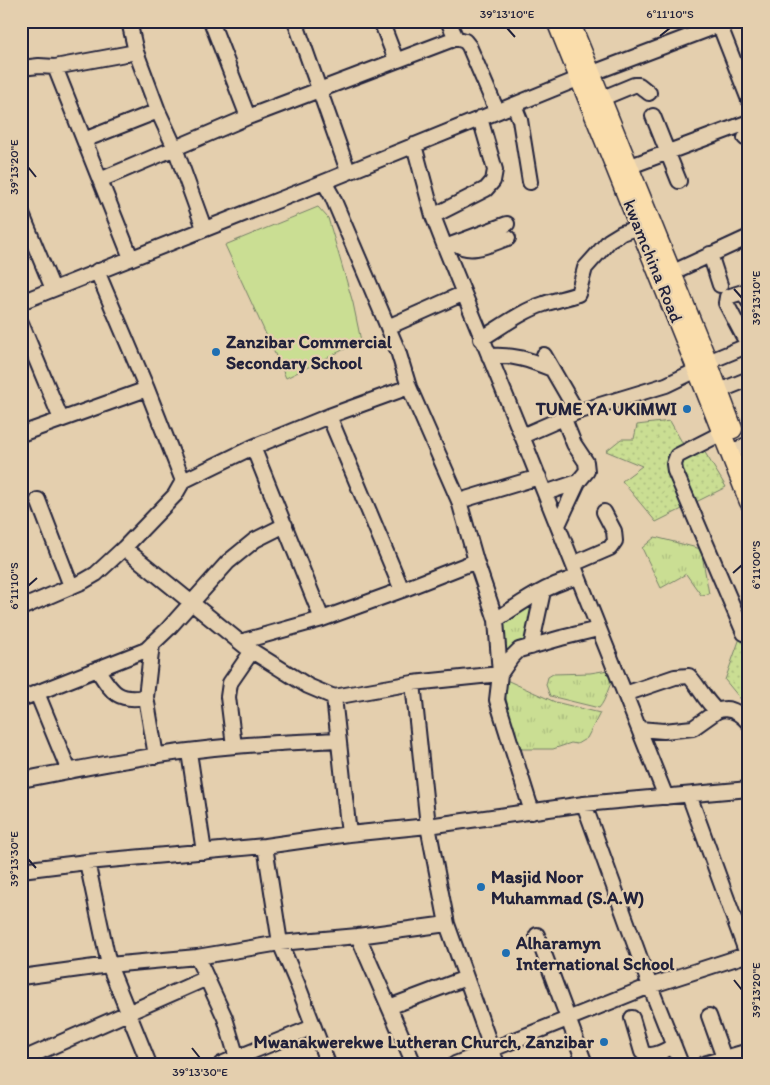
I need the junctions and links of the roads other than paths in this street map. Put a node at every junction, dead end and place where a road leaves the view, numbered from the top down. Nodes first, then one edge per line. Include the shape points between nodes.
1 (129, 21) edge
2 (211, 21) edge
3 (295, 21) edge
4 (381, 21) edge
5 (448, 21) edge
6 (567, 22) edge
7 (723, 22) edge
8 (456, 38) junction
9 (136, 52) junction
10 (396, 60) junction
11 (55, 67) junction
12 (21, 68) edge
13 (584, 77) junction
14 (320, 91) junction
15 (649, 93) dead end
16 (600, 99) junction
17 (749, 100) edge
18 (514, 105) junction
19 (497, 111) junction
20 (158, 112) junction
21 (653, 116) dead end
22 (248, 117) junction
23 (480, 118) junction
24 (749, 122) edge
25 (84, 140) junction
26 (414, 145) junction
27 (175, 148) junction
28 (669, 152) junction
29 (628, 167) junction
30 (348, 171) junction
31 (100, 180) junction
32 (679, 181) dead end
33 (324, 182) junction
34 (530, 182) dead end
35 (21, 212) edge
36 (433, 216) junction
37 (639, 227) junction
38 (204, 228) junction
39 (508, 231) dead end
40 (749, 237) edge
41 (451, 246) junction
42 (710, 254) junction
43 (131, 258) junction
44 (662, 263) junction
45 (97, 271) junction
46 (720, 284) dead end
47 (53, 288) junction
48 (462, 294) junction
49 (21, 302) edge
50 (749, 302) edge
51 (21, 323) edge
52 (743, 324) edge
53 (388, 327) junction
54 (481, 338) junction
55 (748, 345) edge
56 (544, 355) dead end
57 (488, 356) junction
58 (703, 366) junction
59 (552, 369) junction
60 (749, 379) edge
61 (409, 387) junction
62 (147, 388) junction
63 (719, 391) junction
64 (577, 412) junction
65 (330, 416) junction
66 (62, 419) junction
67 (564, 419) junction
68 (22, 432) edge
69 (722, 433) junction
70 (522, 436) junction
71 (744, 446) edge
72 (253, 447) junction
73 (749, 471) edge
74 (539, 477) junction
75 (183, 481) junction
76 (578, 482) junction
77 (545, 493) junction
78 (38, 500) dead end
79 (460, 501) junction
80 (749, 502) edge
81 (604, 512) dead end
82 (285, 525) junction
83 (558, 526) junction
84 (124, 548) junction
85 (476, 561) junction
86 (576, 570) junction
87 (71, 586) junction
88 (402, 590) junction
89 (543, 591) junction
90 (191, 603) junction
91 (21, 608) edge
92 (322, 619) junction
93 (496, 620) junction
94 (598, 629) junction
95 (749, 634) edge
96 (240, 642) junction
97 (152, 644) junction
98 (531, 647) junction
99 (252, 651) junction
100 (97, 669) junction
101 (500, 674) junction
102 (413, 683) junction
103 (37, 693) junction
104 (625, 694) junction
105 (146, 697) junction
106 (334, 697) junction
107 (21, 699) edge
108 (717, 711) junction
109 (749, 723) edge
110 (639, 729) junction
111 (338, 740) junction
112 (234, 746) junction
113 (189, 752) junction
114 (156, 756) junction
115 (69, 771) junction
116 (21, 780) edge
117 (749, 789) edge
118 (689, 795) junction
119 (666, 797) junction
120 (584, 804) junction
121 (532, 812) junction
122 (428, 826) junction
123 (349, 834) junction
124 (265, 846) junction
125 (204, 852) junction
126 (87, 862) junction
127 (21, 870) edge
128 (447, 924) junction
129 (537, 935) dead end
130 (358, 936) junction
131 (280, 943) junction
132 (748, 954) edge
133 (197, 957) junction
134 (109, 965) junction
135 (21, 977) edge
136 (208, 978) junction
137 (466, 978) junction
138 (650, 986) junction
139 (389, 1007) junction
140 (128, 1011) junction
141 (709, 1016) dead end
142 (568, 1018) junction
143 (632, 1018) dead end
144 (313, 1027) junction
145 (674, 1046) junction
146 (491, 1050) junction
147 (749, 1051) edge
148 (237, 1058) junction
149 (724, 1058) junction
150 (21, 1060) edge
151 (149, 1064) edge
152 (221, 1064) edge
153 (328, 1064) edge
154 (414, 1064) edge
155 (455, 1064) edge
156 (497, 1064) edge
157 (585, 1064) edge
158 (681, 1064) edge
159 (704, 1064) edge

1 - 9 street
2 - 22 street
3 - 14 street
4 - 10 street
5 - 8 street
6 - 13 main road, kwamchina Road
7 - 13 street
7 - 17 street
8 - 10 street
8 - 19 street via 470,46
9 - 11 street
9 - 20 street
10 - 14 street
11 - 12 street
11 - 25 street
13 - 16 main road, kwamchina Road
13 - 18 street
13 - 37 main road, kwamchina Road
14 - 22 street
14 - 30 street
15 - 16 street via 634,85
16 - 29 main road, kwamchina Road
18 - 19 street
18 - 34 street via 520,120
19 - 23 street
20 - 25 street
20 - 27 street
21 - 28 street
22 - 27 street
23 - 26 street
23 - 36 street via 495,170 493,181 486,189
24 - 28 street
25 - 31 street
26 - 30 street
26 - 36 street
27 - 31 street
27 - 38 street
28 - 29 street
28 - 32 street
29 - 44 main road, kwamchina Road
30 - 33 street
31 - 43 street
33 - 38 street
33 - 53 street
35 - 47 street
36 - 41 street
37 - 44 main road, kwamchina Road
37 - 54 street via 609,241 585,268 578,294 525,312
38 - 43 street
39 - 41 street via 471,250
40 - 42 street
41 - 48 street
42 - 44 street
42 - 46 street
43 - 45 street
44 - 58 main road, kwamchina Road
45 - 47 street
45 - 62 street
47 - 49 street
48 - 53 street
48 - 54 street
50 - 52 street via 743,292 726,299
51 - 66 street
52 - 55 street
53 - 61 street
54 - 57 street
55 - 58 street
56 - 59 street
57 - 59 street via 505,355 530,360
57 - 70 street
58 - 63 main road, kwamchina Road
58 - 64 street via 666,385
58 - 69 main road, kwamchina Road
59 - 64 street
60 - 63 street
61 - 65 street
61 - 79 street
62 - 66 street
62 - 75 street
63 - 71 main road, kwamchina Road
64 - 67 street
65 - 72 street
65 - 88 street
66 - 68 street
67 - 70 street
67 - 76 street via 586,462 587,470
69 - 80 main road, kwamchina Road
69 - 95 street via 677,456 674,464 744,633
70 - 74 street
71 - 73 main road, kwamchina Road
72 - 75 street
72 - 82 street
74 - 77 street
74 - 79 street
75 - 84 street via 175,495
76 - 77 street
76 - 83 street
77 - 83 street
78 - 87 street
79 - 85 street
81 - 86 street via 614,531 615,541 610,548
82 - 90 street via 255,540 228,562
82 - 92 street
83 - 86 street
84 - 87 street via 96,574
84 - 90 street
85 - 88 street
85 - 93 street
86 - 89 street via 566,580
86 - 94 street
87 - 91 street
88 - 92 street
89 - 93 street
89 - 98 street
90 - 96 street
90 - 97 street
92 - 96 street
93 - 101 street
94 - 98 street
94 - 104 street
96 - 99 street
97 - 100 street via 146,650
97 - 105 street
98 - 101 street via 519,650
99 - 106 street via 308,686
99 - 112 street via 230,683 228,696
100 - 103 street
100 - 105 street via 120,696 131,699
101 - 102 street
101 - 121 street via 497,700
102 - 106 street
102 - 122 street
103 - 107 street
103 - 115 street
104 - 108 street via 675,677 689,676
104 - 110 street
105 - 114 street
106 - 111 street
108 - 109 street via 736,712
108 - 110 street via 693,728
110 - 119 street
111 - 112 street
111 - 123 street
112 - 113 street
113 - 114 street
113 - 125 street
114 - 115 street
115 - 116 street
117 - 118 street
118 - 119 street
118 - 132 street
119 - 120 street
120 - 121 street
120 - 138 street
121 - 122 street
122 - 123 street
122 - 128 street
123 - 124 street
124 - 125 street
124 - 131 street
125 - 126 street
126 - 127 street
126 - 134 street
128 - 130 street
128 - 137 street
129 - 142 street
130 - 131 street
130 - 139 street
131 - 133 street
131 - 144 street
132 - 138 street
133 - 134 street
133 - 136 street
134 - 135 street
134 - 140 street
136 - 140 street
136 - 148 street
137 - 139 street
137 - 146 street
138 - 142 street
138 - 145 street
139 - 154 street
140 - 150 street
140 - 151 street
141 - 149 street
142 - 146 street
142 - 157 street
143 - 145 street via 645,1055 651,1056
144 - 148 street
144 - 153 street
145 - 158 street
146 - 155 street
146 - 156 street
147 - 149 street
148 - 152 street
149 - 159 street

